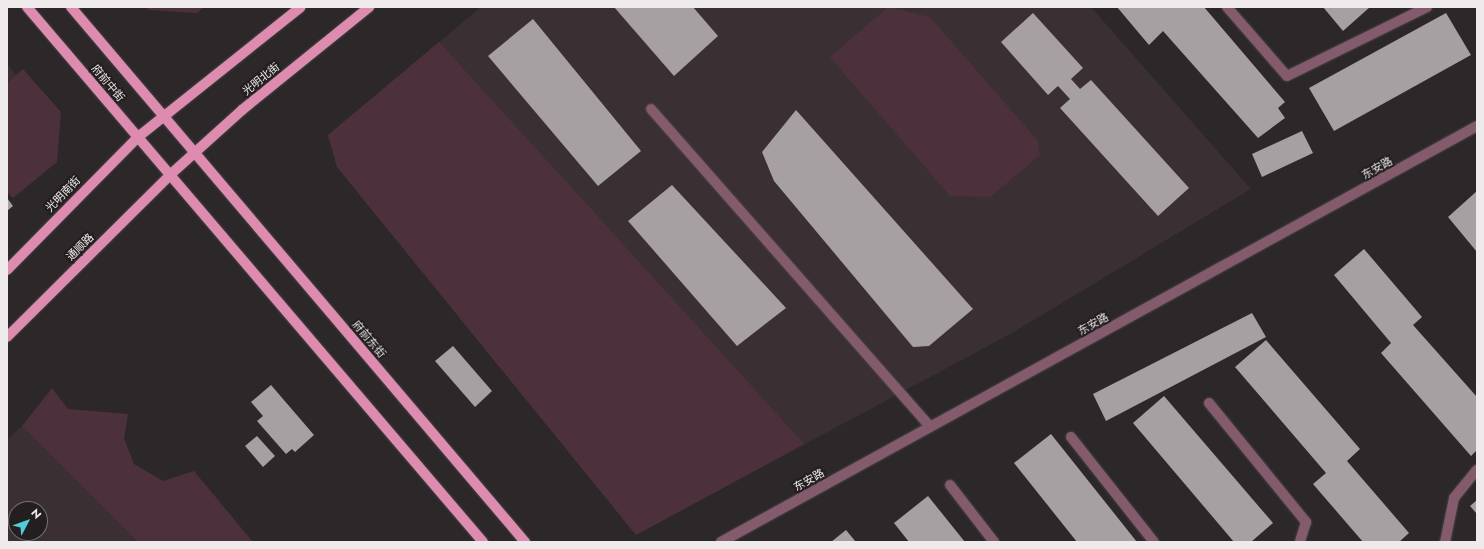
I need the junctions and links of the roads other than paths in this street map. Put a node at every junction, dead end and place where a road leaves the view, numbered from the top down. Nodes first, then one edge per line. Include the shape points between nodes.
1 (28, 7) edge
2 (71, 7) edge
3 (301, 7) edge
4 (369, 7) edge
5 (1227, 7) edge
6 (1427, 7) edge
7 (651, 109) dead end
8 (164, 116) junction
9 (1477, 126) edge
10 (138, 137) junction
11 (196, 152) junction
12 (171, 174) junction
13 (7, 270) edge
14 (7, 337) edge
15 (1209, 402) dead end
16 (930, 427) junction
17 (1071, 437) dead end
18 (1477, 470) edge
19 (950, 486) dead end
20 (483, 542) edge
21 (524, 542) edge
22 (721, 542) edge
23 (994, 542) edge
24 (1154, 542) edge
25 (1300, 542) edge
26 (1445, 542) edge

1 - 10 main road, 府前中街
2 - 8 main road, 府前中街
3 - 8 main road
4 - 11 main road, 光明北街 via 242,110
5 - 6 street via 1287,76
7 - 16 street
8 - 10 main road
8 - 11 main road, 府前中街
9 - 16 street, 东安路
10 - 12 main road, 府前中街
10 - 13 main road, 光明南街
11 - 12 main road, 光明北街
11 - 21 main road, 府前东街
12 - 14 main road, 通顺路
12 - 20 main road
15 - 25 street via 1306,522
16 - 22 street, 东安路
17 - 24 street
18 - 26 street via 1454,498
19 - 23 street

